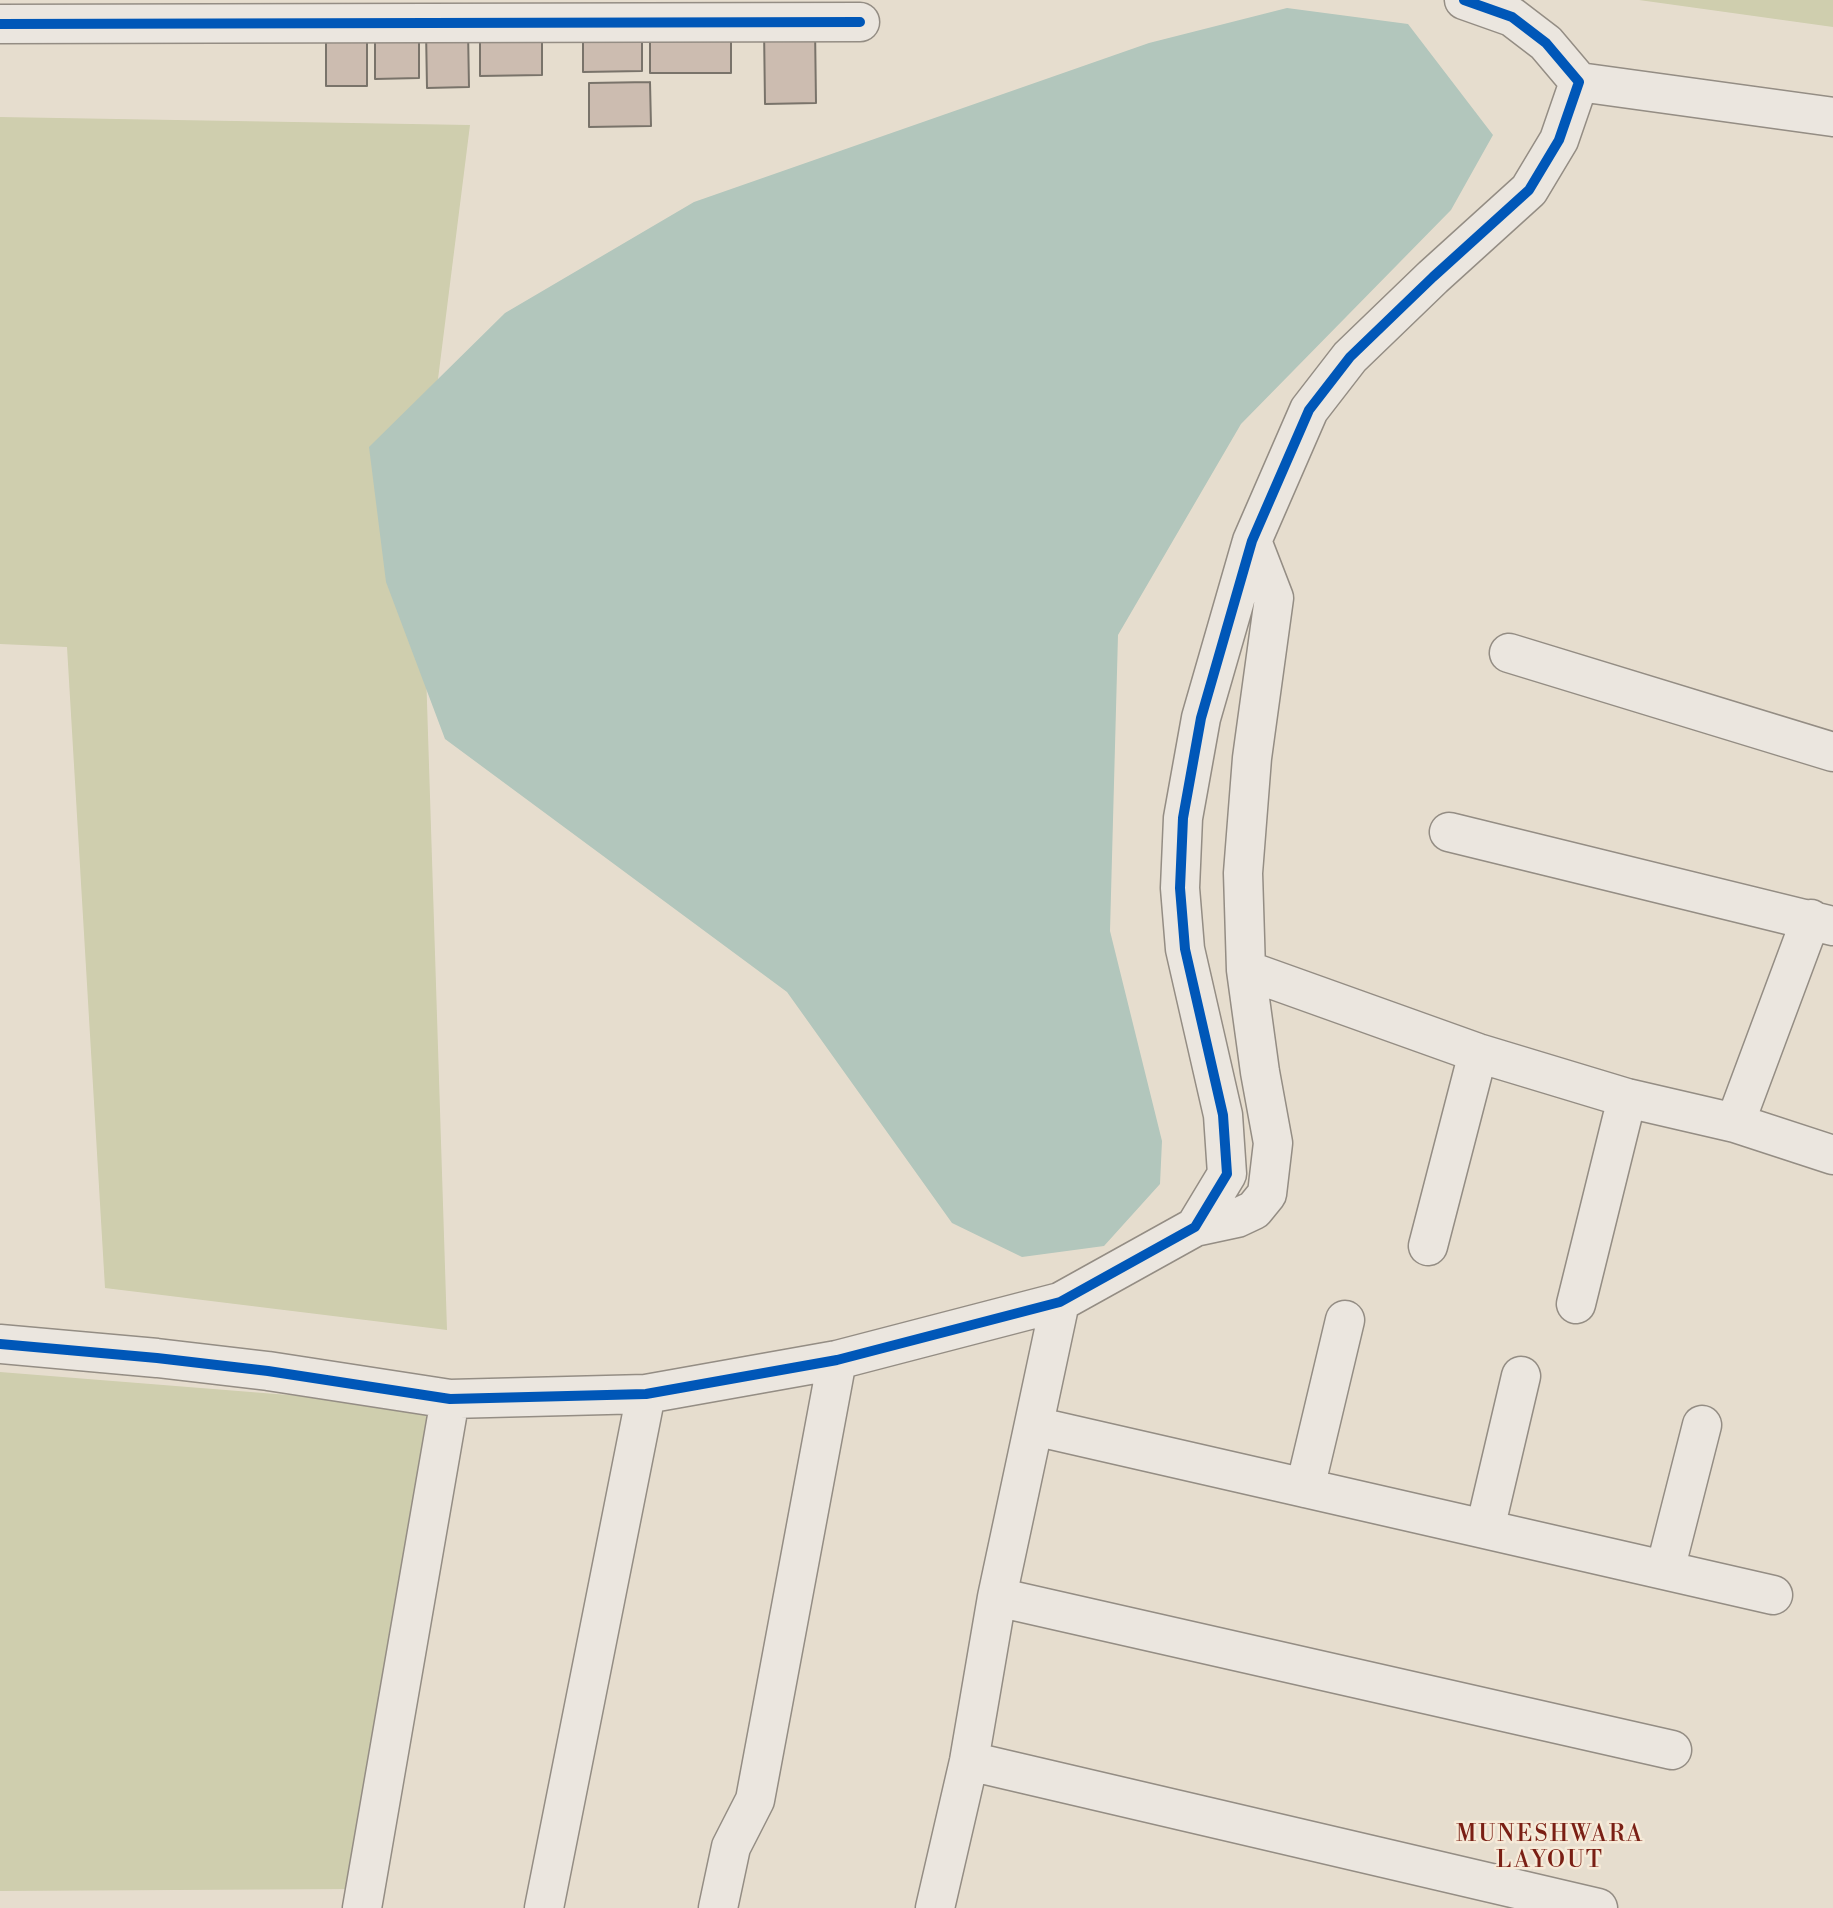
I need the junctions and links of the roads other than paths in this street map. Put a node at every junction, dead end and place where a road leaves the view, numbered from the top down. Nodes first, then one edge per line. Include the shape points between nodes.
1 (1464, 0) edge
2 (860, 22) dead end
3 (0, 24) edge
4 (1579, 82) junction
5 (1833, 117) edge
6 (1252, 541) junction
7 (1509, 653) dead end
8 (1833, 752) edge
9 (1449, 832) dead end
10 (1822, 922) edge
11 (1246, 970) junction
12 (1478, 1052) junction
13 (1628, 1098) junction
14 (1735, 1123) junction
15 (1833, 1155) edge
16 (1195, 1227) junction
17 (1428, 1246) dead end
18 (1060, 1302) junction
19 (1576, 1304) dead end
20 (1345, 1320) dead end
21 (0, 1344) edge
22 (837, 1360) junction
23 (1521, 1376) dead end
24 (646, 1394) junction
25 (450, 1399) junction
26 (1702, 1424) dead end
27 (1034, 1426) junction
28 (1305, 1488) junction
29 (1485, 1529) junction
30 (1665, 1570) junction
31 (1773, 1595) dead end
32 (997, 1597) junction
33 (1672, 1750) dead end
34 (969, 1760) junction
35 (362, 1908) edge
36 (544, 1908) edge
37 (718, 1908) edge
38 (935, 1908) edge
39 (1598, 1908) edge

1 - 4 street via 1512,17 1546,43
2 - 3 street
4 - 5 street
4 - 6 street via 1559,140 1529,190 1350,357 1309,410
6 - 11 street via 1274,598 1252,758 1243,873
6 - 16 street via 1200,718 1183,818 1180,888 1185,949 1223,1115 1227,1174
7 - 8 street
9 - 10 street
10 - 14 street
11 - 12 street
11 - 16 street via 1273,1143 1267,1194 1254,1210 1237,1218
12 - 13 street
12 - 17 street
13 - 14 street
13 - 19 street
14 - 15 street
16 - 18 street
18 - 22 street
18 - 27 street
20 - 28 street
21 - 25 street via 254,1370
22 - 24 street
22 - 37 street via 755,1800 730,1847
23 - 29 street
24 - 25 street
24 - 36 street
25 - 35 street
26 - 30 street
27 - 28 street
27 - 32 street
28 - 29 street
29 - 30 street
30 - 31 street
32 - 33 street
32 - 34 street
34 - 38 street
34 - 39 street

